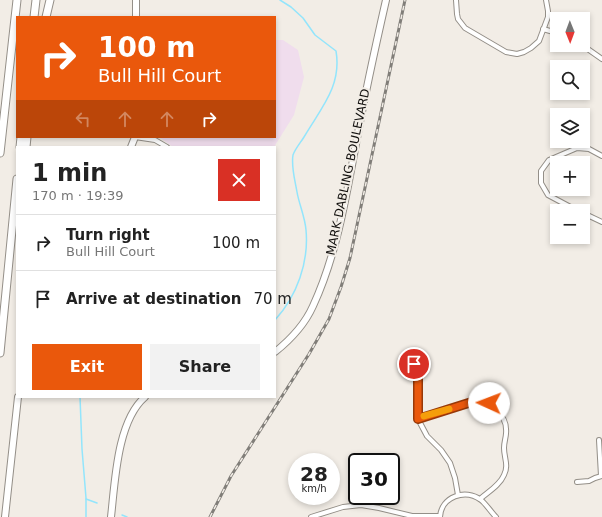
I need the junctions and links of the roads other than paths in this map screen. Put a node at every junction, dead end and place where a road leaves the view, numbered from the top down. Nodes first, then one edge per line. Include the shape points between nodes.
1 (17, 0) edge
2 (36, 0) edge
3 (50, 0) edge
4 (136, 0) edge
5 (386, 0) edge
6 (456, 0) edge
7 (546, 0) edge
8 (34, 16) edge
9 (46, 16) edge
10 (136, 16) edge
11 (543, 29) junction
12 (550, 31) edge
13 (590, 50) edge
14 (602, 58) edge
15 (142, 138) edge
16 (165, 146) edge
17 (0, 153) edge
18 (602, 156) edge
19 (16, 191) edge
20 (565, 204) edge
21 (590, 216) edge
22 (602, 222) edge
23 (276, 351) edge
24 (0, 353) edge
25 (414, 364) dead end
26 (18, 398) edge
27 (144, 398) edge
28 (418, 419) junction
29 (599, 440) dead end
30 (601, 476) edge
31 (577, 482) dead end
32 (458, 495) junction
33 (480, 499) junction
34 (5, 517) edge
35 (111, 517) edge
36 (312, 517) edge
37 (440, 517) edge
38 (496, 517) edge

1 - 17 highway
2 - 8 highway
3 - 9 highway
4 - 10 street
5 - 23 street, MARK DABLING BOULEVARD via 339,225 322,284 313,308 302,325
6 - 11 street via 457,14 462,24 506,52 517,54 531,48 539,41
7 - 11 street via 548,11
11 - 12 street
13 - 14 street
15 - 16 street via 156,140
18 - 20 street via 589,149 577,148 549,160 541,171 541,183 548,195
19 - 24 highway
21 - 22 street
25 - 28 street via 418,372
26 - 34 street
27 - 35 street via 134,410 124,430
28 - 32 street via 427,436 450,463
28 - 33 street via 478,400 495,408 506,426 506,471 500,482
29 - 30 street
30 - 31 street
32 - 33 street
32 - 37 street via 442,507
33 - 38 street
36 - 37 street via 343,507 361,505 412,516

